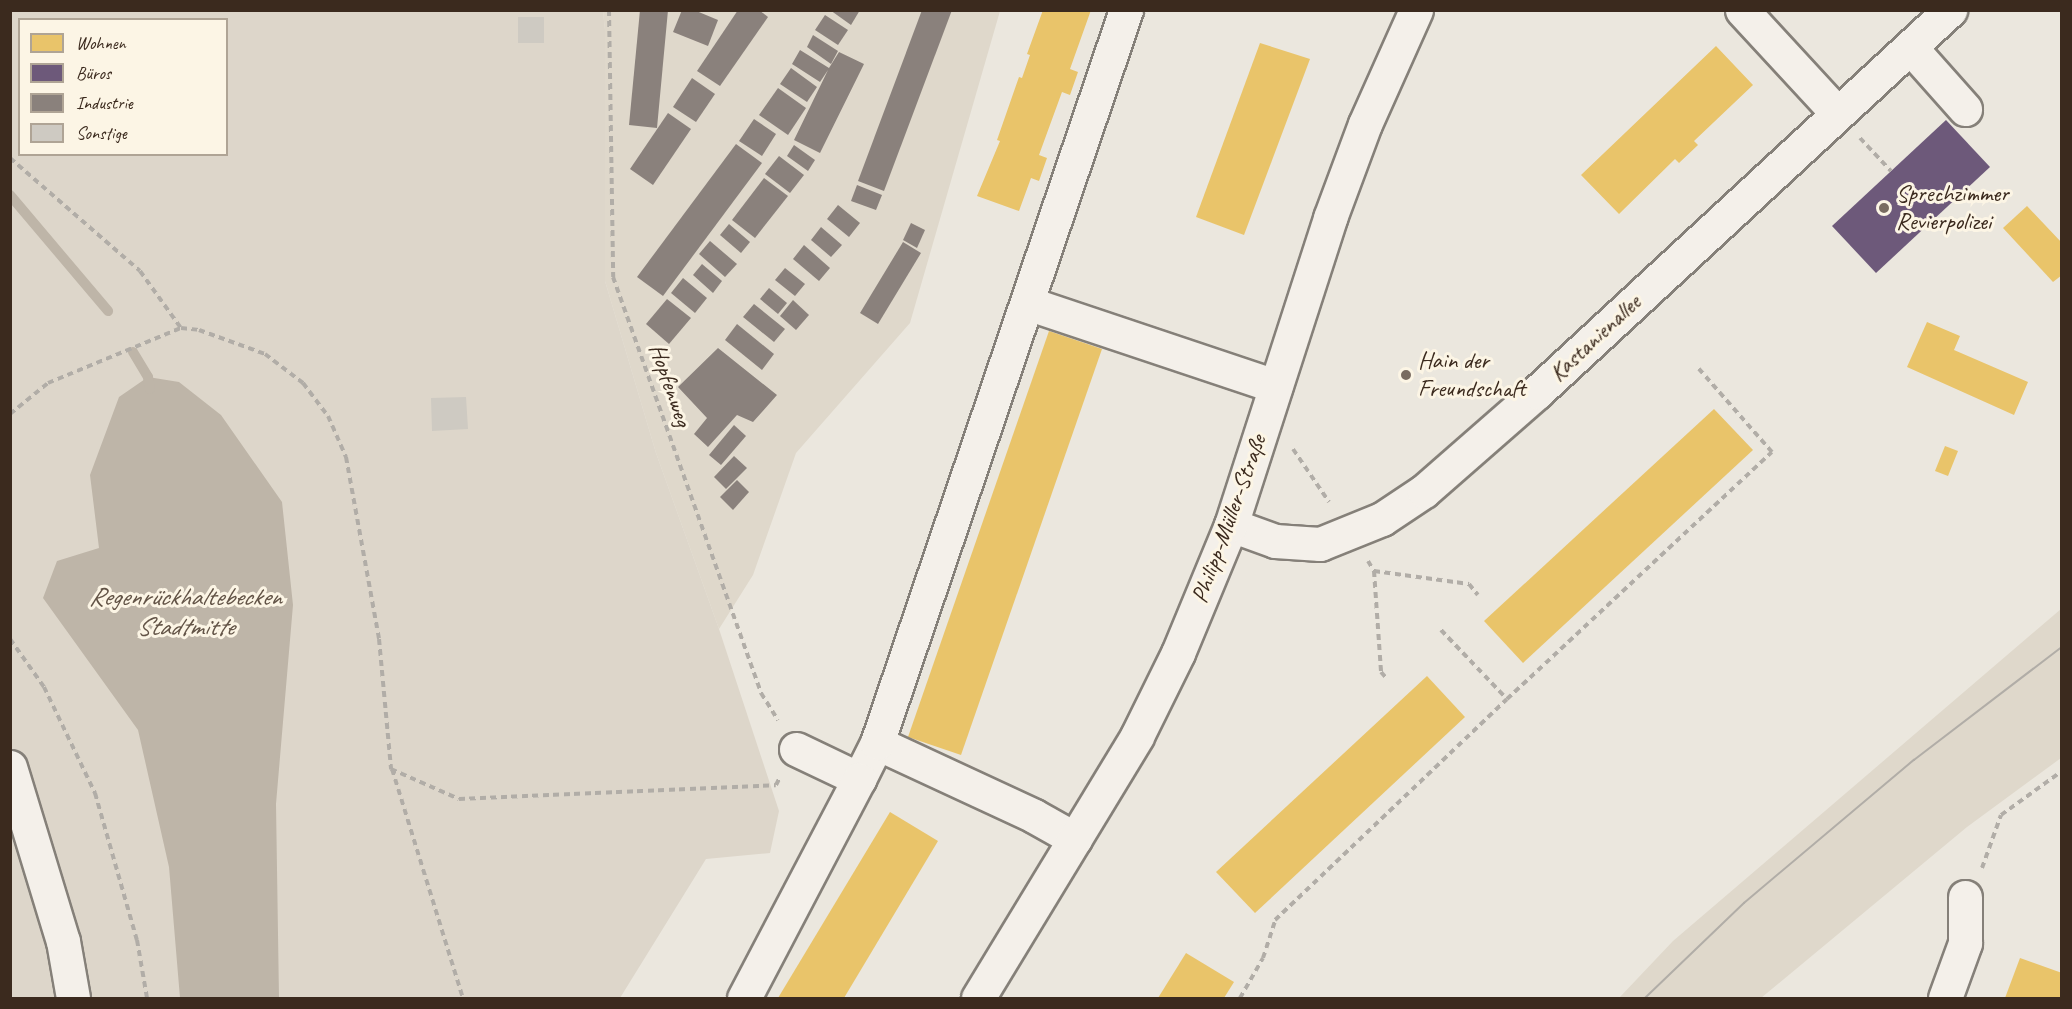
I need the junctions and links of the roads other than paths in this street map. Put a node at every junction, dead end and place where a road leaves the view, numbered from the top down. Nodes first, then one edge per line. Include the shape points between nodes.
1 (1126, 10) edge
2 (1416, 10) edge
3 (1742, 10) edge
4 (1950, 10) edge
5 (1910, 47) junction
6 (1965, 109) dead end
7 (1837, 113) junction
8 (1027, 303) junction
9 (1275, 386) junction
10 (1231, 525) junction
11 (877, 743) junction
12 (796, 749) road end
13 (10, 767) edge
14 (859, 779) junction
15 (1075, 839) junction
16 (1965, 897) road end
17 (73, 999) edge
18 (744, 999) edge
19 (978, 999) edge
20 (1945, 999) edge

1 - 8 street
2 - 9 street, Philipp-Müller-Straße via 1353,155
3 - 7 street
4 - 5 street, Kastanienallee
5 - 6 street
5 - 7 street, Kastanienallee
7 - 10 street, Kastanienallee via 1424,491 1382,519 1320,544 1275,541
8 - 9 street
8 - 11 street
9 - 10 street, Philipp-Müller-Straße
10 - 15 street, Philipp-Müller-Straße via 1178,653 1137,736
11 - 14 street
11 - 15 street
12 - 14 street
13 - 17 street via 63,941
14 - 18 street
15 - 19 street, Philipp-Müller-Straße
16 - 20 street via 1965,943

